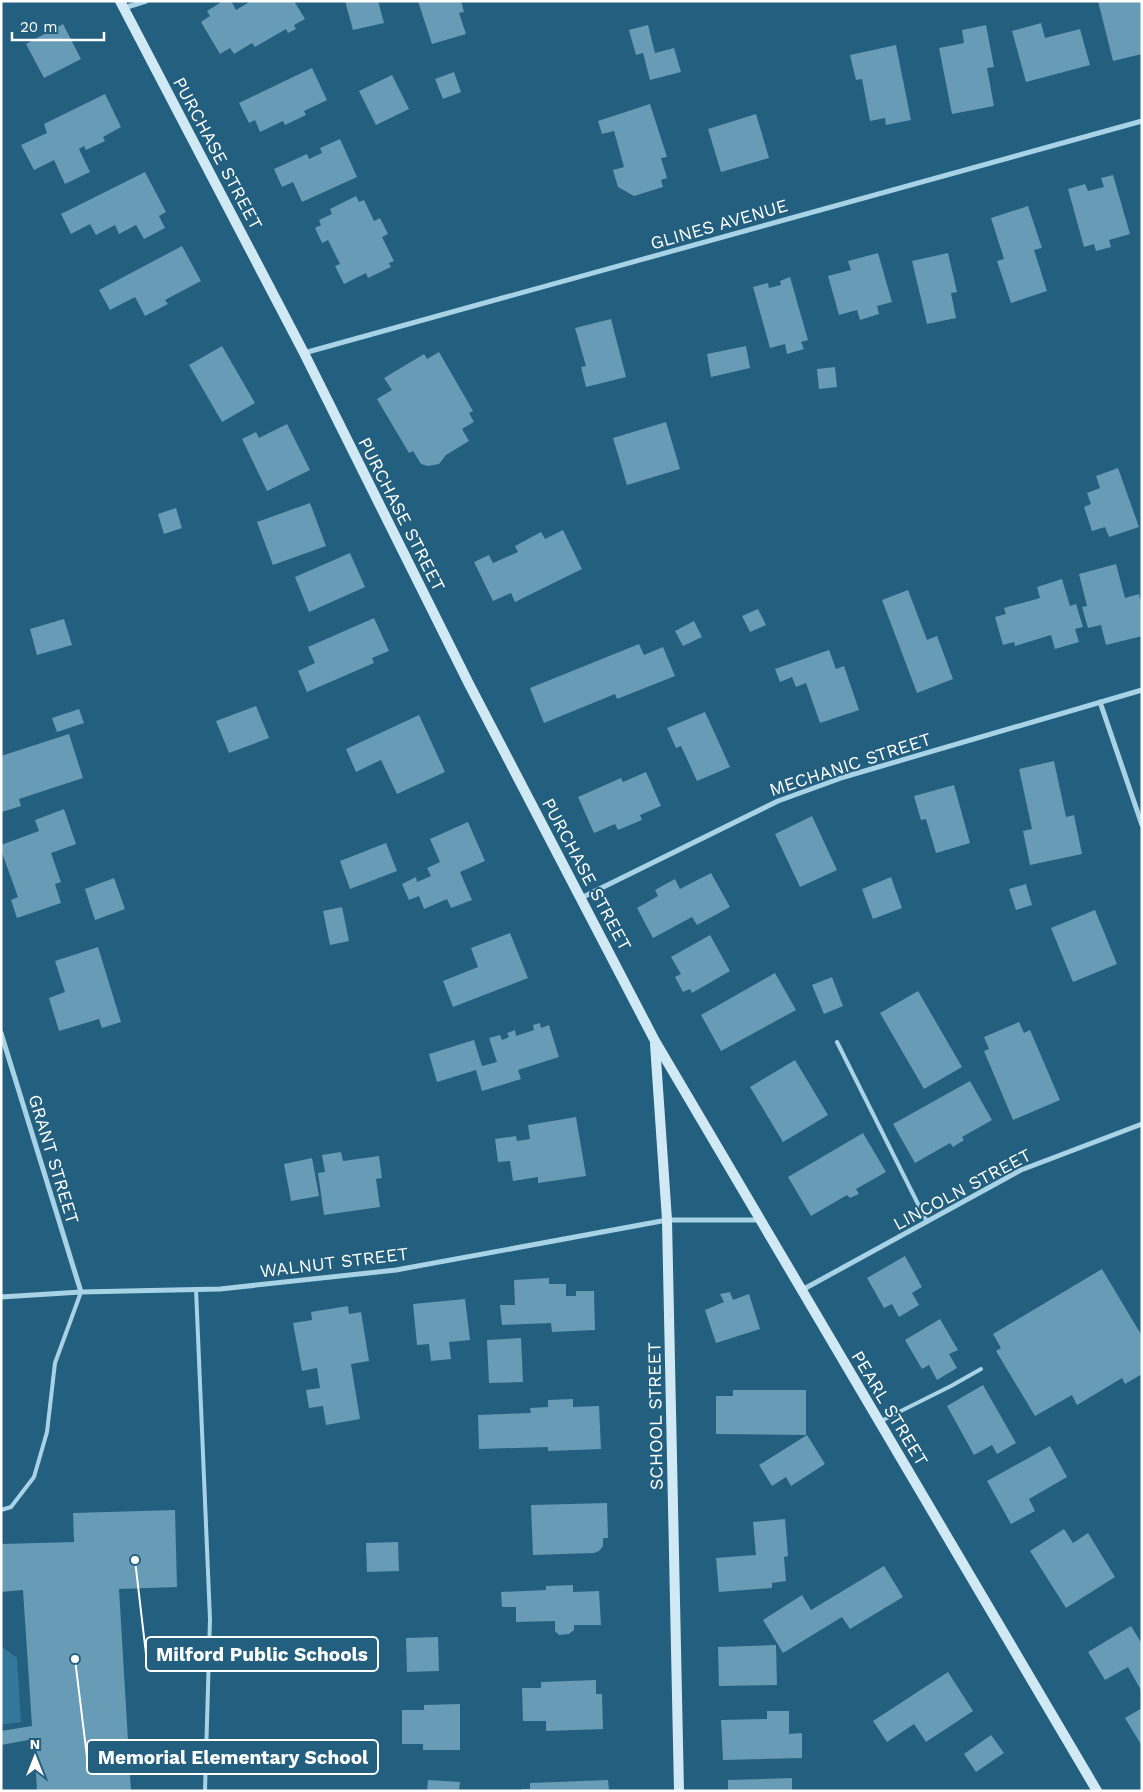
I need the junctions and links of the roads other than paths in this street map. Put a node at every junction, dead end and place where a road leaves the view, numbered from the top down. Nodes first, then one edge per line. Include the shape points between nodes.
1 (146, 1) edge
2 (122, 4) edge
3 (1142, 121) edge
4 (304, 353) junction
5 (1142, 690) edge
6 (1100, 702) junction
7 (1142, 825) edge
8 (581, 898) junction
9 (1, 1033) edge
10 (655, 1041) junction
11 (837, 1042) dead end
12 (1142, 1124) edge
13 (667, 1220) junction
14 (761, 1220) junction
15 (927, 1222) junction
16 (196, 1290) junction
17 (802, 1290) junction
18 (81, 1292) junction
19 (1, 1297) edge
20 (981, 1369) dead end
21 (879, 1422) junction
22 (1, 1510) edge
23 (205, 1791) edge
24 (679, 1791) edge
25 (1097, 1791) edge

1 - 2 street
2 - 4 main road, PURCHASE STREET
3 - 4 street, GLINES AVENUE
4 - 8 main road, PURCHASE STREET via 469,684
5 - 6 street, MECHANIC STREET
6 - 7 street
6 - 8 street, MECHANIC STREET via 844,777 778,801
8 - 10 main road, PURCHASE STREET
9 - 18 street, GRANT STREET
10 - 13 main road, SCHOOL STREET
10 - 14 main road, PEARL STREET
11 - 15 lane
12 - 15 street, LINCOLN STREET via 1021,1170
13 - 14 street, WALNUT STREET
13 - 16 street, WALNUT STREET via 396,1270
13 - 24 main road, SCHOOL STREET
14 - 17 main road, PEARL STREET
15 - 17 street, LINCOLN STREET
16 - 18 street, WALNUT STREET
16 - 23 lane via 210,1619
17 - 21 main road, PEARL STREET
18 - 19 street, WALNUT STREET
18 - 22 lane via 56,1363 47,1432 34,1477 10,1507
20 - 21 lane
21 - 25 main road, PEARL STREET

